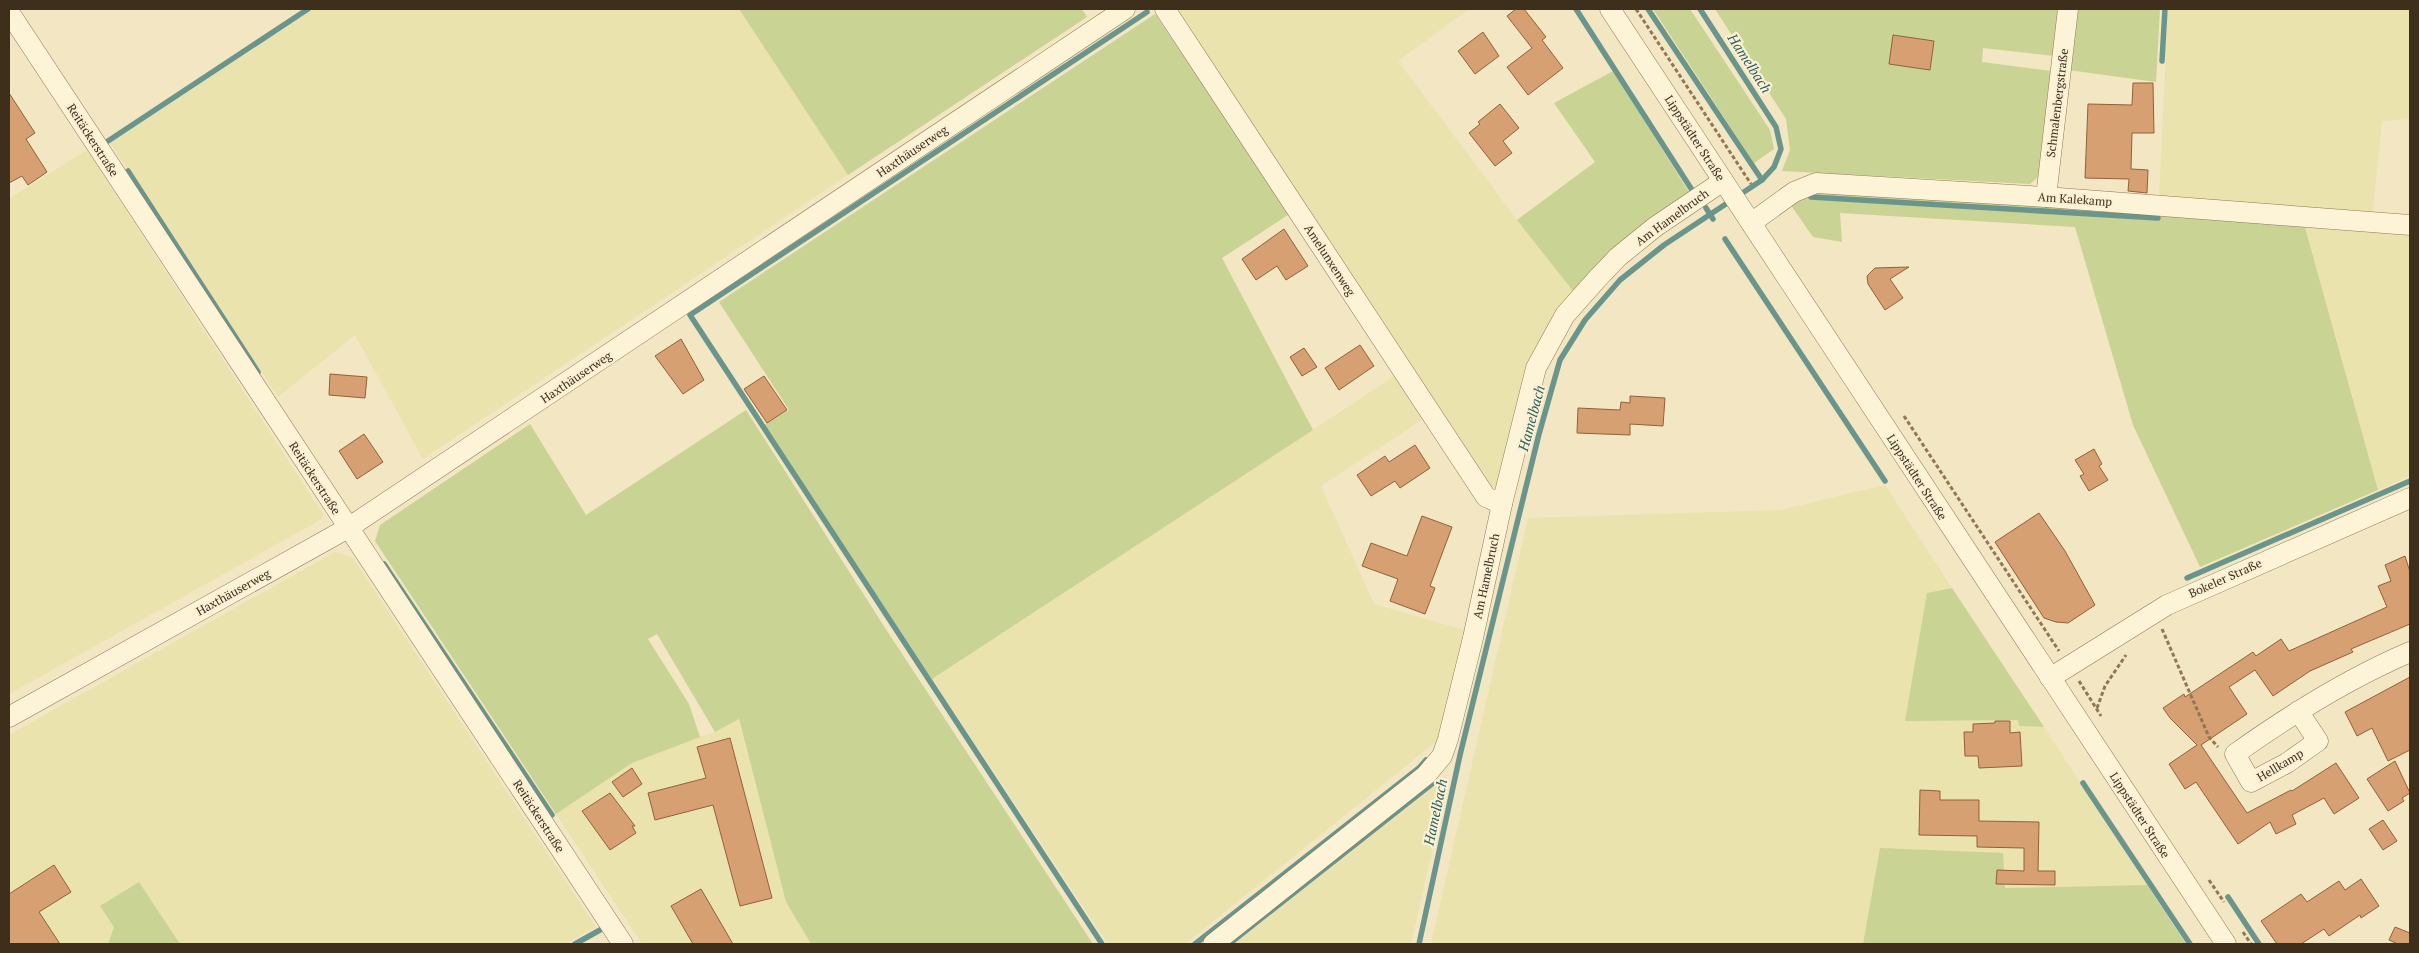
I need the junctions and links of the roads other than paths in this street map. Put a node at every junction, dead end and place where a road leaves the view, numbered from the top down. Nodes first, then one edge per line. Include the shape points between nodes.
1 (1125, 9) edge
2 (1165, 9) edge
3 (1610, 9) edge
4 (2068, 9) edge
5 (9, 12) edge
6 (1724, 183) junction
7 (2046, 197) junction
8 (1747, 217) junction
9 (2410, 225) edge
10 (2410, 498) edge
11 (1502, 504) junction
12 (348, 528) junction
13 (2410, 652) edge
14 (2050, 678) junction
15 (2298, 711) junction
16 (9, 716) edge
17 (623, 944) edge
18 (1213, 944) edge
19 (2226, 944) edge

1 - 12 street, Haxthäuserweg
2 - 11 street, Amelunxenweg via 1486,498
3 - 6 street, Lippstädter Straße
4 - 7 street, Schmalenbergstraße
5 - 12 street, Reitäckerstraße
6 - 8 street, Lippstädter Straße
6 - 11 street, Am Hamelbruch via 1655,227 1618,257 1565,315 1536,368
7 - 8 street, Am Kalekamp via 1816,182
7 - 9 street, Am Kalekamp
8 - 14 street, Lippstädter Straße
10 - 14 street, Bokeler Straße via 2167,605
11 - 18 street, Am Hamelbruch via 1473,638 1442,756 1426,775
12 - 16 street, Haxthäuserweg
12 - 17 street, Reitäckerstraße
13 - 15 street via 2368,670
14 - 19 street, Lippstädter Straße
15 - 15 street, Hellkamp via 2235,754 2251,782 2287,763 2318,741

